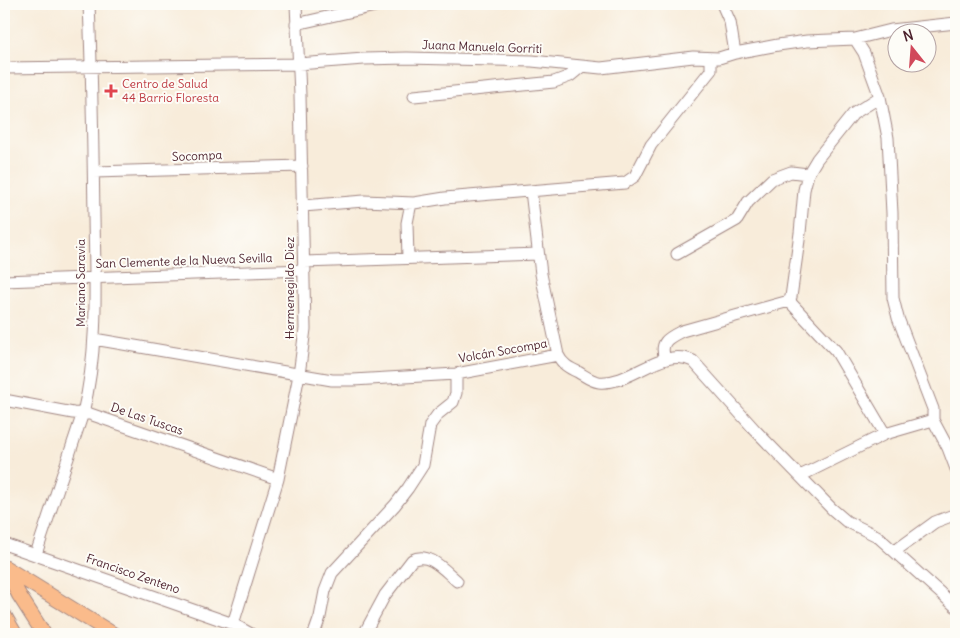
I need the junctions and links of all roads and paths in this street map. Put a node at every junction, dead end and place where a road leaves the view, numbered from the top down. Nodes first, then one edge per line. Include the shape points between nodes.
1 (89, 4) edge
2 (296, 4) edge
3 (384, 4) edge
4 (722, 4) edge
5 (956, 23) edge
6 (296, 24) junction
7 (855, 39) junction
8 (736, 53) junction
9 (711, 58) junction
10 (298, 64) junction
11 (91, 66) junction
12 (581, 67) junction
13 (4, 68) edge
14 (414, 96) dead end
15 (880, 97) junction
16 (302, 166) junction
17 (94, 172) junction
18 (808, 174) junction
19 (531, 191) junction
20 (411, 203) junction
21 (303, 206) junction
22 (538, 254) junction
23 (677, 254) dead end
24 (408, 258) junction
25 (304, 266) junction
26 (95, 278) junction
27 (4, 281) edge
28 (789, 301) junction
29 (94, 339) junction
30 (558, 355) junction
31 (665, 359) junction
32 (456, 374) junction
33 (299, 375) junction
34 (4, 400) edge
35 (83, 413) junction
36 (933, 420) junction
37 (885, 434) junction
38 (956, 469) edge
39 (800, 476) junction
40 (278, 479) junction
41 (956, 514) edge
42 (4, 544) edge
43 (895, 551) junction
44 (36, 554) junction
45 (5, 566) edge
46 (457, 581) dead end
47 (956, 607) edge
48 (4, 616) edge
49 (237, 629) edge
50 (15, 634) edge
51 (44, 634) edge
52 (112, 634) edge
53 (251, 634) edge
54 (314, 634) edge
55 (364, 634) edge

1 - 11 street, Mariano Saravia
2 - 6 street, Hermenegildo Diez
3 - 6 street
4 - 8 street via 730,22
5 - 7 street, Juana Manuela Gorriti via 891,30
6 - 10 street, Hermenegildo Diez
7 - 8 street, Juana Manuela Gorriti via 807,42
7 - 15 street via 864,52
8 - 9 street, Juana Manuela Gorriti
9 - 12 street, Juana Manuela Gorriti
9 - 19 street via 710,70 651,145 631,180 618,185
10 - 11 street, Juana Manuela Gorriti
10 - 12 street, Juana Manuela Gorriti via 408,58 532,61
10 - 16 street, Hermenegildo Diez
11 - 13 street, Juana Manuela Gorriti
11 - 17 street, Mariano Saravia
12 - 14 street via 570,76 554,82
15 - 18 street via 853,114
15 - 36 street via 888,138 893,298 933,409
16 - 17 street, Socompa
16 - 21 street, Hermenegildo Diez
17 - 26 street, Mariano Saravia
18 - 23 street via 791,172 772,179 748,202 737,220
18 - 28 street
19 - 20 street
19 - 22 street
20 - 21 street via 364,201
20 - 24 street via 407,223
21 - 25 street, Hermenegildo Diez
22 - 24 street, San Clemente de la Nueva Sevilla
22 - 30 street
24 - 25 street, San Clemente de la Nueva Sevilla
25 - 26 street, San Clemente de la Nueva Sevilla
25 - 33 street, Hermenegildo Diez via 305,329
26 - 27 street, San Clemente de la Nueva Sevilla
26 - 29 street, Mariano Saravia
28 - 31 street via 682,331 663,346
28 - 37 street via 836,351
29 - 33 street, Volcán Socompa
29 - 35 street, Mariano Saravia
30 - 31 street, Volcán Socompa via 567,367 598,382 620,379
30 - 32 street, Volcán Socompa
31 - 39 street, Volcán Socompa via 682,357 693,361
32 - 33 street, Volcán Socompa via 353,380
32 - 54 street via 453,402 430,425 423,465 395,505 332,573
33 - 40 street, Hermenegildo Diez
34 - 35 street, De Las Tuscas via 73,414
35 - 40 street, De Las Tuscas
35 - 44 street, Mariano Saravia
36 - 37 street
36 - 38 street
37 - 39 street
39 - 43 street, Volcán Socompa via 846,521 877,536
40 - 49 street, Hermenegildo Diez
41 - 43 street via 934,522
42 - 44 street, Francisco Zenteno
43 - 47 street, Volcán Socompa
44 - 49 street, Francisco Zenteno
45 - 51 main road
45 - 52 main road
46 - 55 street via 428,558 412,560 379,606
48 - 50 main road
49 - 53 street, Francisco Zenteno

